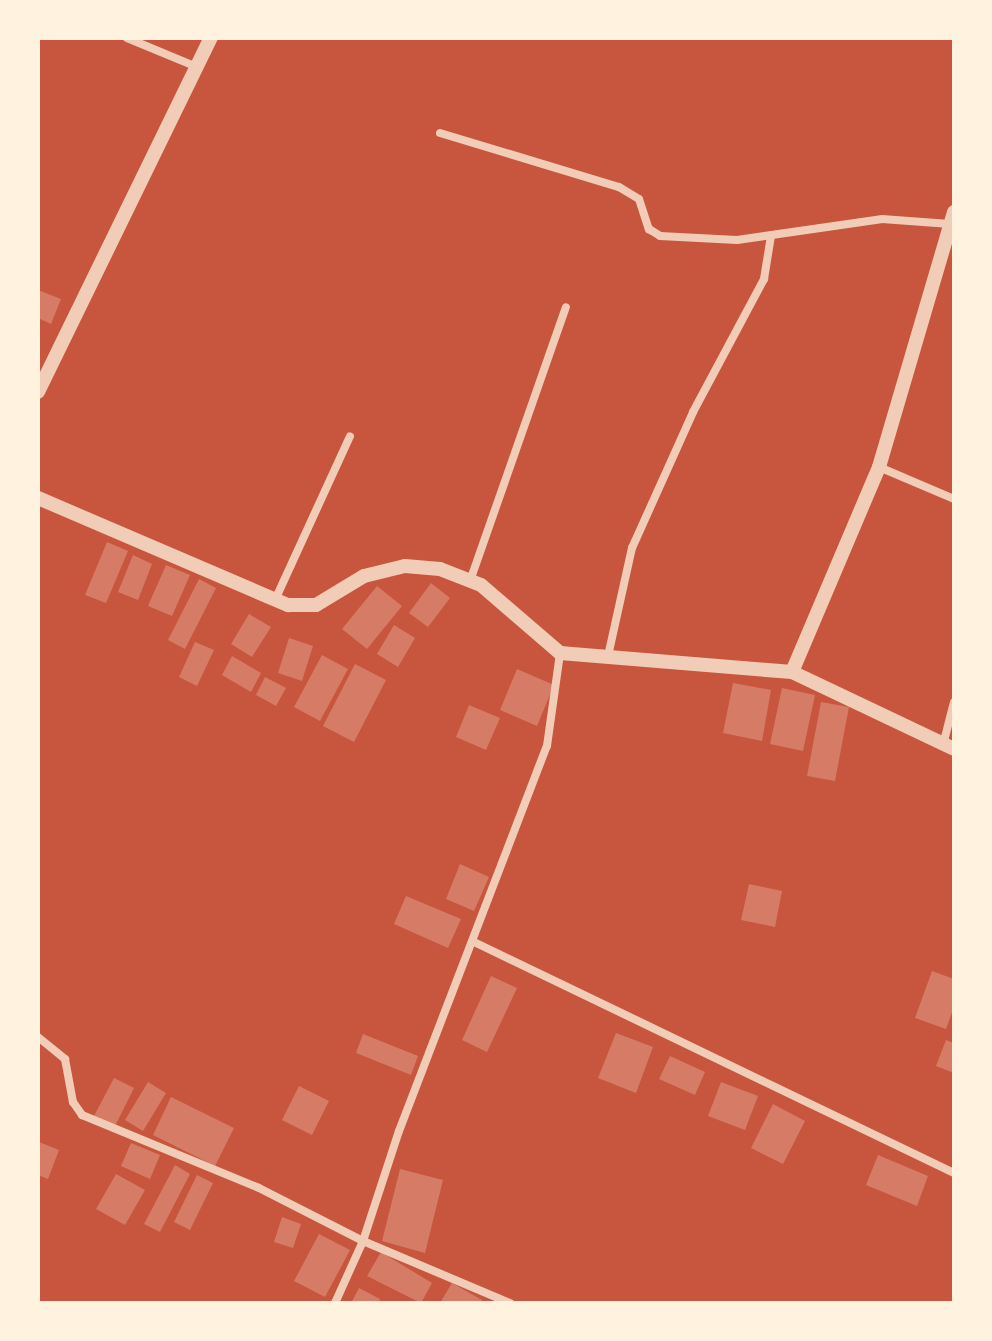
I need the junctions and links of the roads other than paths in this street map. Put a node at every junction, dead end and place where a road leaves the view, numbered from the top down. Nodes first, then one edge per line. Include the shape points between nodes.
1 (127, 38) edge
2 (211, 38) edge
3 (197, 67) junction
4 (440, 133) dead end
5 (952, 218) edge
6 (771, 236) junction
7 (566, 307) dead end
8 (38, 392) edge
9 (350, 436) dead end
10 (879, 467) junction
11 (38, 498) edge
12 (954, 499) edge
13 (470, 581) junction
14 (275, 600) junction
15 (560, 653) junction
16 (608, 656) junction
17 (792, 672) junction
18 (954, 702) edge
19 (949, 745) edge
20 (474, 942) junction
21 (38, 1037) edge
22 (954, 1173) edge
23 (363, 1241) junction
24 (335, 1303) edge
25 (510, 1303) edge

1 - 3 street
2 - 3 street
3 - 8 street
4 - 6 street via 619,187 639,199 649,229 660,236
5 - 6 street via 882,219
5 - 10 street
6 - 16 street via 764,279 693,412 632,548
7 - 13 street
9 - 14 street
10 - 12 street
10 - 17 street
11 - 14 street
13 - 14 street via 440,569 405,566 364,576 316,605
13 - 15 street
15 - 16 street
15 - 20 street via 547,746
16 - 17 street
17 - 19 street
18 - 19 street
20 - 22 street
20 - 23 street via 399,1131
21 - 23 street via 50,1041 65,1059 73,1102 82,1115 259,1188
23 - 24 street
23 - 25 street

